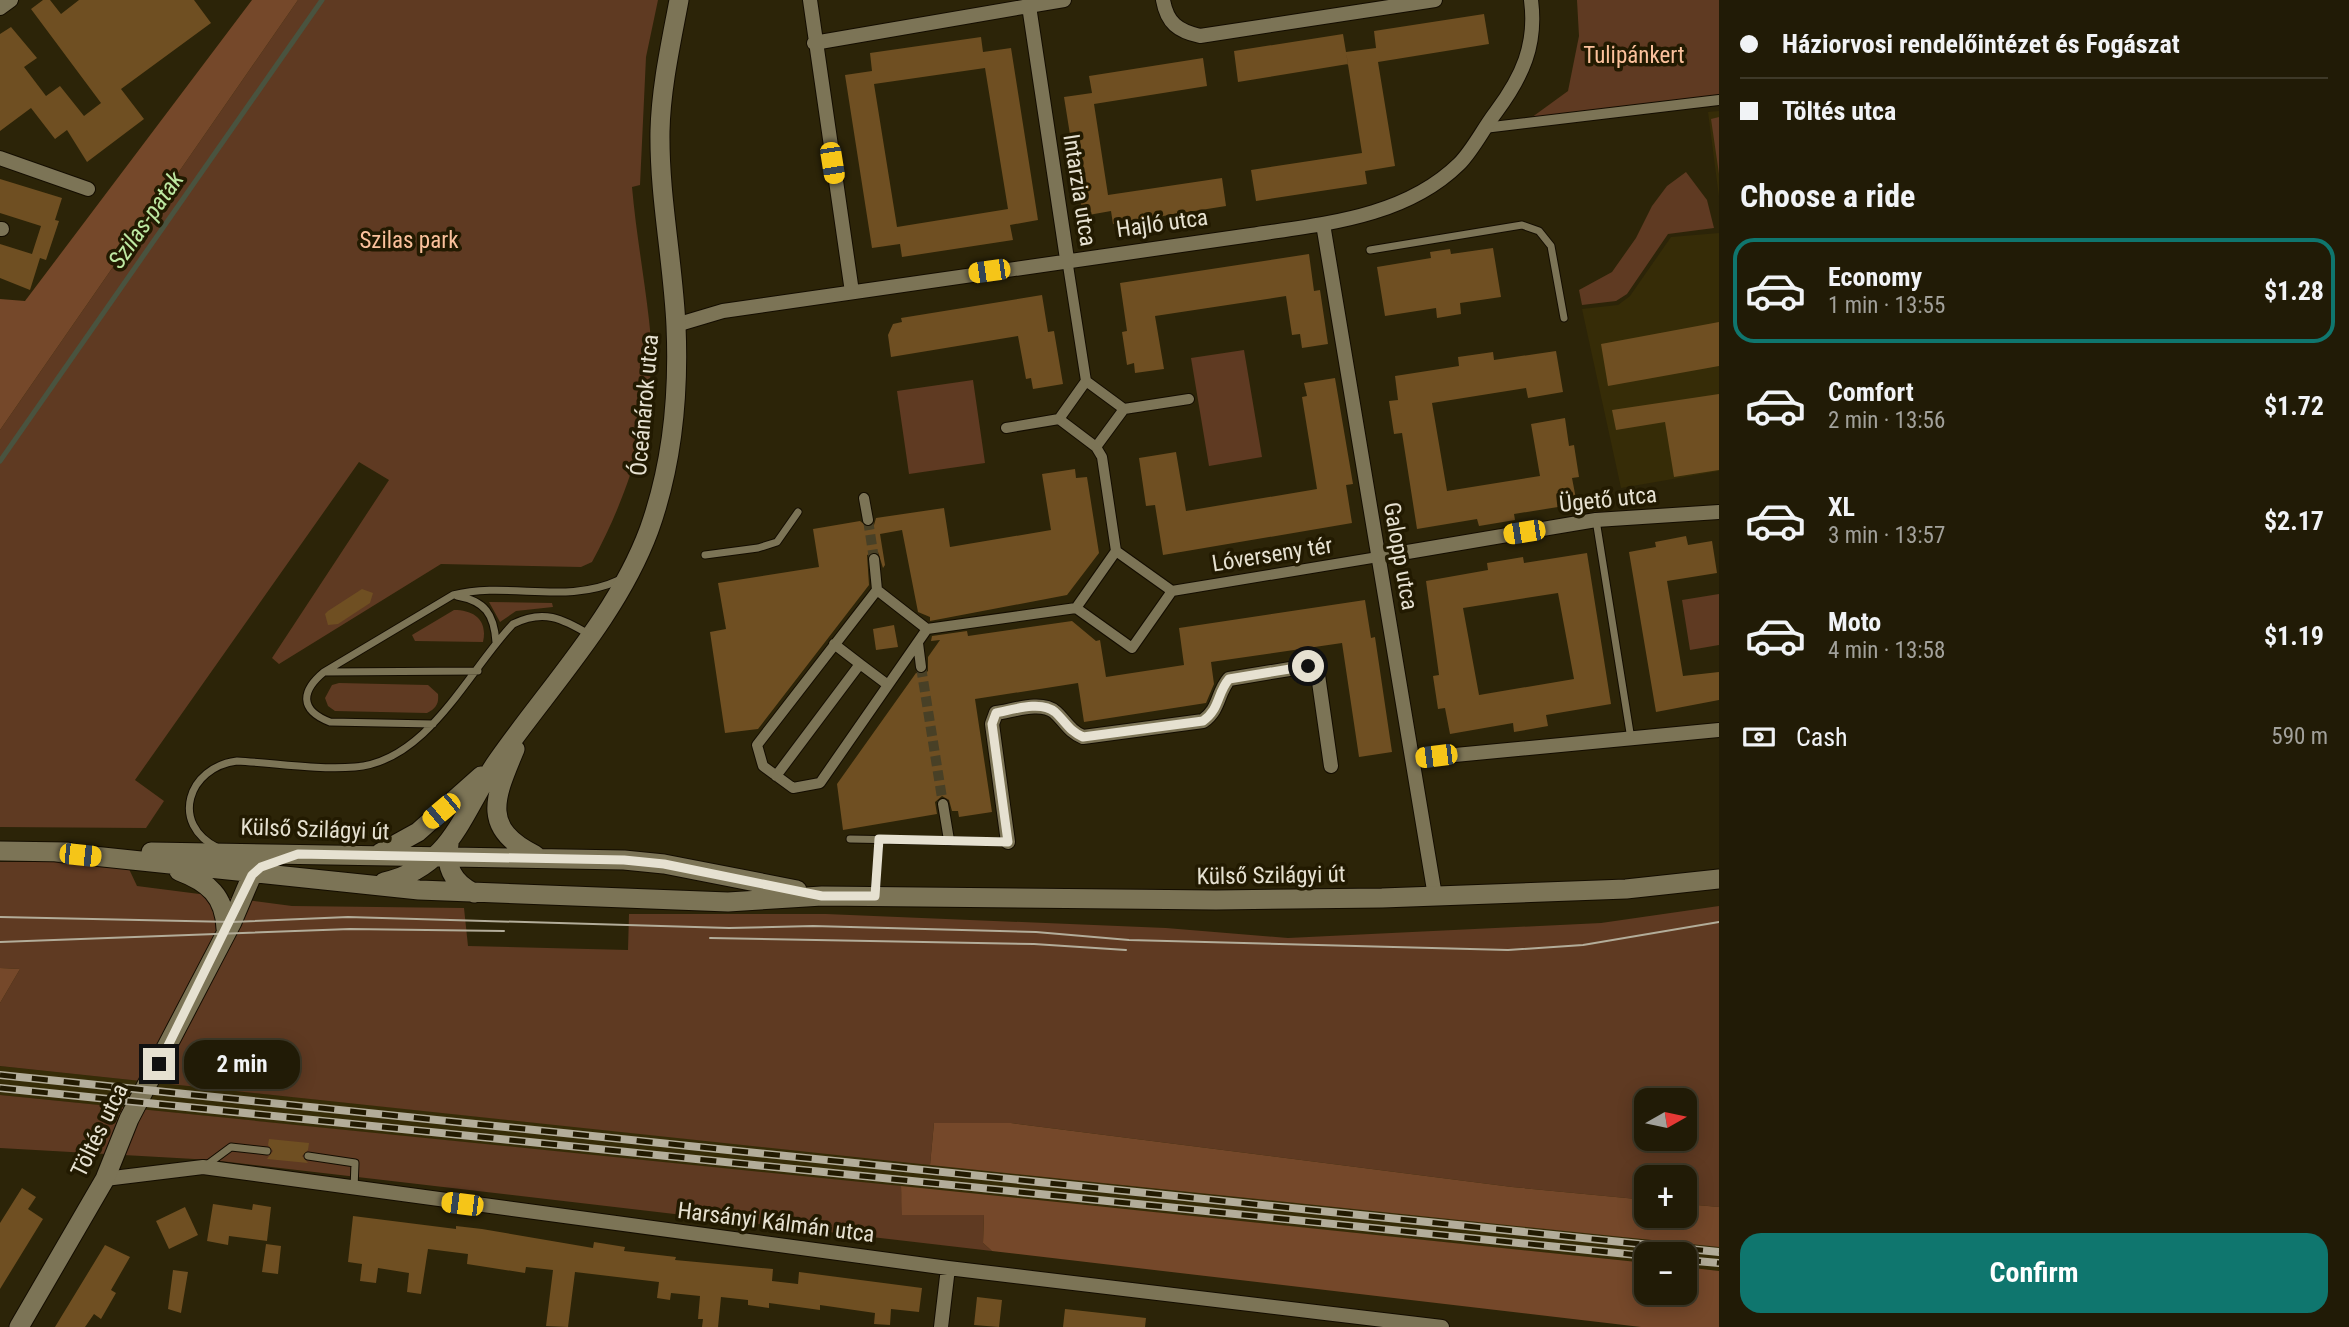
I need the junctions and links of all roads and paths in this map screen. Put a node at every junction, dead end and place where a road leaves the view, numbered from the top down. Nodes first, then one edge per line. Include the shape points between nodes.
1 (679, 0) edge
2 (810, 0) edge
3 (1065, 0) edge
4 (1163, 0) edge
5 (1436, 0) edge
6 (1531, 0) edge
7 (1029, 6) junction
8 (814, 43) junction
9 (1719, 100) edge
10 (1484, 128) junction
11 (0, 158) edge
12 (88, 189) dead end
13 (1323, 224) junction
14 (1370, 250) dead end
15 (1067, 259) junction
16 (852, 292) junction
17 (1564, 318) dead end
18 (676, 325) junction
19 (1086, 382) junction
20 (1189, 399) dead end
21 (1124, 409) junction
22 (1059, 419) junction
23 (1006, 428) dead end
24 (1096, 447) junction
25 (864, 498) dead end
26 (798, 512) dead end
27 (1719, 512) edge
28 (868, 520) tunnel mouth
29 (1596, 520) junction
30 (1116, 551) junction
31 (705, 555) dead end
32 (1378, 557) junction
33 (874, 559) tunnel mouth
34 (628, 576) junction
35 (877, 590) junction
36 (1172, 591) junction
37 (453, 595) junction
38 (1076, 608) junction
39 (927, 629) junction
40 (590, 635) junction
41 (496, 642) junction
42 (918, 643) junction
43 (834, 644) junction
44 (860, 664) junction
45 (920, 667) tunnel mouth
46 (478, 671) junction
47 (324, 672) junction
48 (888, 685) junction
49 (434, 724) junction
50 (525, 725) junction
51 (1719, 730) edge
52 (1631, 739) junction
53 (1413, 759) junction
54 (497, 761) junction
55 (1331, 766) dead end
56 (776, 776) junction
57 (943, 804) tunnel mouth
58 (850, 839) dead end
59 (879, 839) junction
60 (948, 840) junction
61 (1008, 842) joint
62 (0, 850) edge
63 (225, 851) junction
64 (445, 851) junction
65 (55, 852) junction
66 (298, 854) junction
67 (375, 855) junction
68 (539, 858) junction
69 (155, 862) junction
70 (252, 875) junction
71 (283, 877) junction
72 (1719, 879) edge
73 (365, 886) junction
74 (474, 893) junction
75 (822, 896) junction
76 (875, 896) junction
77 (1435, 896) junction
78 (229, 927) junction
79 (267, 1151) dead end
80 (308, 1156) dead end
81 (203, 1167) junction
82 (105, 1178) junction
83 (354, 1190) junction
84 (948, 1268) junction
85 (19, 1327) edge
86 (941, 1327) edge
87 (1442, 1327) edge

1 - 18 street, Óceánárok utca via 660,131
2 - 8 street
3 - 7 street
4 - 5 street via 1171,23 1200,36
6 - 10 street, Hajló utca via 1532,46 1520,77
7 - 8 street
7 - 15 street, Intarzia utca
8 - 16 street
9 - 10 street
10 - 13 street, Hajló utca via 1460,163 1419,195
11 - 12 street
13 - 15 street, Hajló utca
13 - 32 street, Galopp utca
14 - 17 lane via 1522,225 1539,231 1551,246
15 - 16 street, Hajló utca
15 - 19 street, Intarzia utca
16 - 18 street, Hajló utca via 723,311
18 - 34 street, Óceánárok utca via 666,470 648,533
19 - 21 street
19 - 22 street
20 - 21 street
21 - 24 street
22 - 23 street
22 - 24 street
24 - 30 street via 1102,457
25 - 28 street
26 - 31 lane via 777,542
27 - 29 street, Ügető utca
29 - 32 street, Ügető utca
29 - 52 lane
30 - 36 street
30 - 38 street
32 - 36 street, Lóverseny tér
32 - 53 street, Galopp utca
33 - 35 street
34 - 37 lane via 577,593 475,590
34 - 40 street, Óceánárok utca
35 - 39 street
35 - 43 street
36 - 38 street via 1132,648
37 - 41 lane via 476,600 489,611
37 - 47 lane
38 - 39 street
39 - 42 street
40 - 41 lane via 547,615 528,616
40 - 50 street, Óceánárok utca
41 - 46 lane
42 - 45 street
42 - 48 street
43 - 44 street
43 - 56 street via 757,745 763,766
44 - 48 street
44 - 56 street
46 - 47 lane
46 - 49 lane
47 - 49 lane via 309,685 306,696 316,717 330,722
48 - 56 street via 820,783 793,788
49 - 63 lane via 392,755 354,767 219,763 203,773 190,808 202,838
50 - 54 street, Óceánárok utca
50 - 68 street via 506,770 497,809 508,840
51 - 52 street
52 - 53 street
53 - 77 street, Galopp utca
54 - 64 street, Óceánárok utca
54 - 67 street via 418,832
55 - 61 street via 1318,675 1308,666 1229,679 1221,688 1213,714 1203,721 1083,737 1069,731 1054,711 1043,706 996,713 992,724
57 - 60 street
58 - 59 lane
59 - 60 lane
59 - 76 lane
60 - 61 lane
62 - 65 street, Külső Szilágyi út
63 - 65 street, Külső Szilágyi út
63 - 66 street, Külső Szilágyi út
64 - 67 street, Külső Szilágyi út
64 - 68 street, Külső Szilágyi út
64 - 73 street via 405,878
64 - 74 street via 454,879
65 - 69 street, Külső Szilágyi út
66 - 67 street, Külső Szilágyi út
66 - 70 street via 261,867
68 - 75 street, Külső Szilágyi út via 664,864
69 - 70 street, Külső Szilágyi út
69 - 78 street via 195,877 216,892
70 - 71 street, Külső Szilágyi út
70 - 78 street, Töltés utca
71 - 73 street, Külső Szilágyi út
71 - 78 street via 250,896
72 - 77 street, Külső Szilágyi út via 1626,889
73 - 74 street, Külső Szilágyi út
74 - 75 street, Külső Szilágyi út via 728,901
75 - 76 street, Külső Szilágyi út
76 - 77 street, Külső Szilágyi út via 1216,901
78 - 82 street, Töltés utca via 129,1119
79 - 81 lane via 231,1147
80 - 83 lane via 355,1163
81 - 82 street, Harsányi Kálmán utca
81 - 83 street, Harsányi Kálmán utca
82 - 85 street, Töltés utca
83 - 84 street, Harsányi Kálmán utca
84 - 86 street
84 - 87 street, Harsányi Kálmán utca

